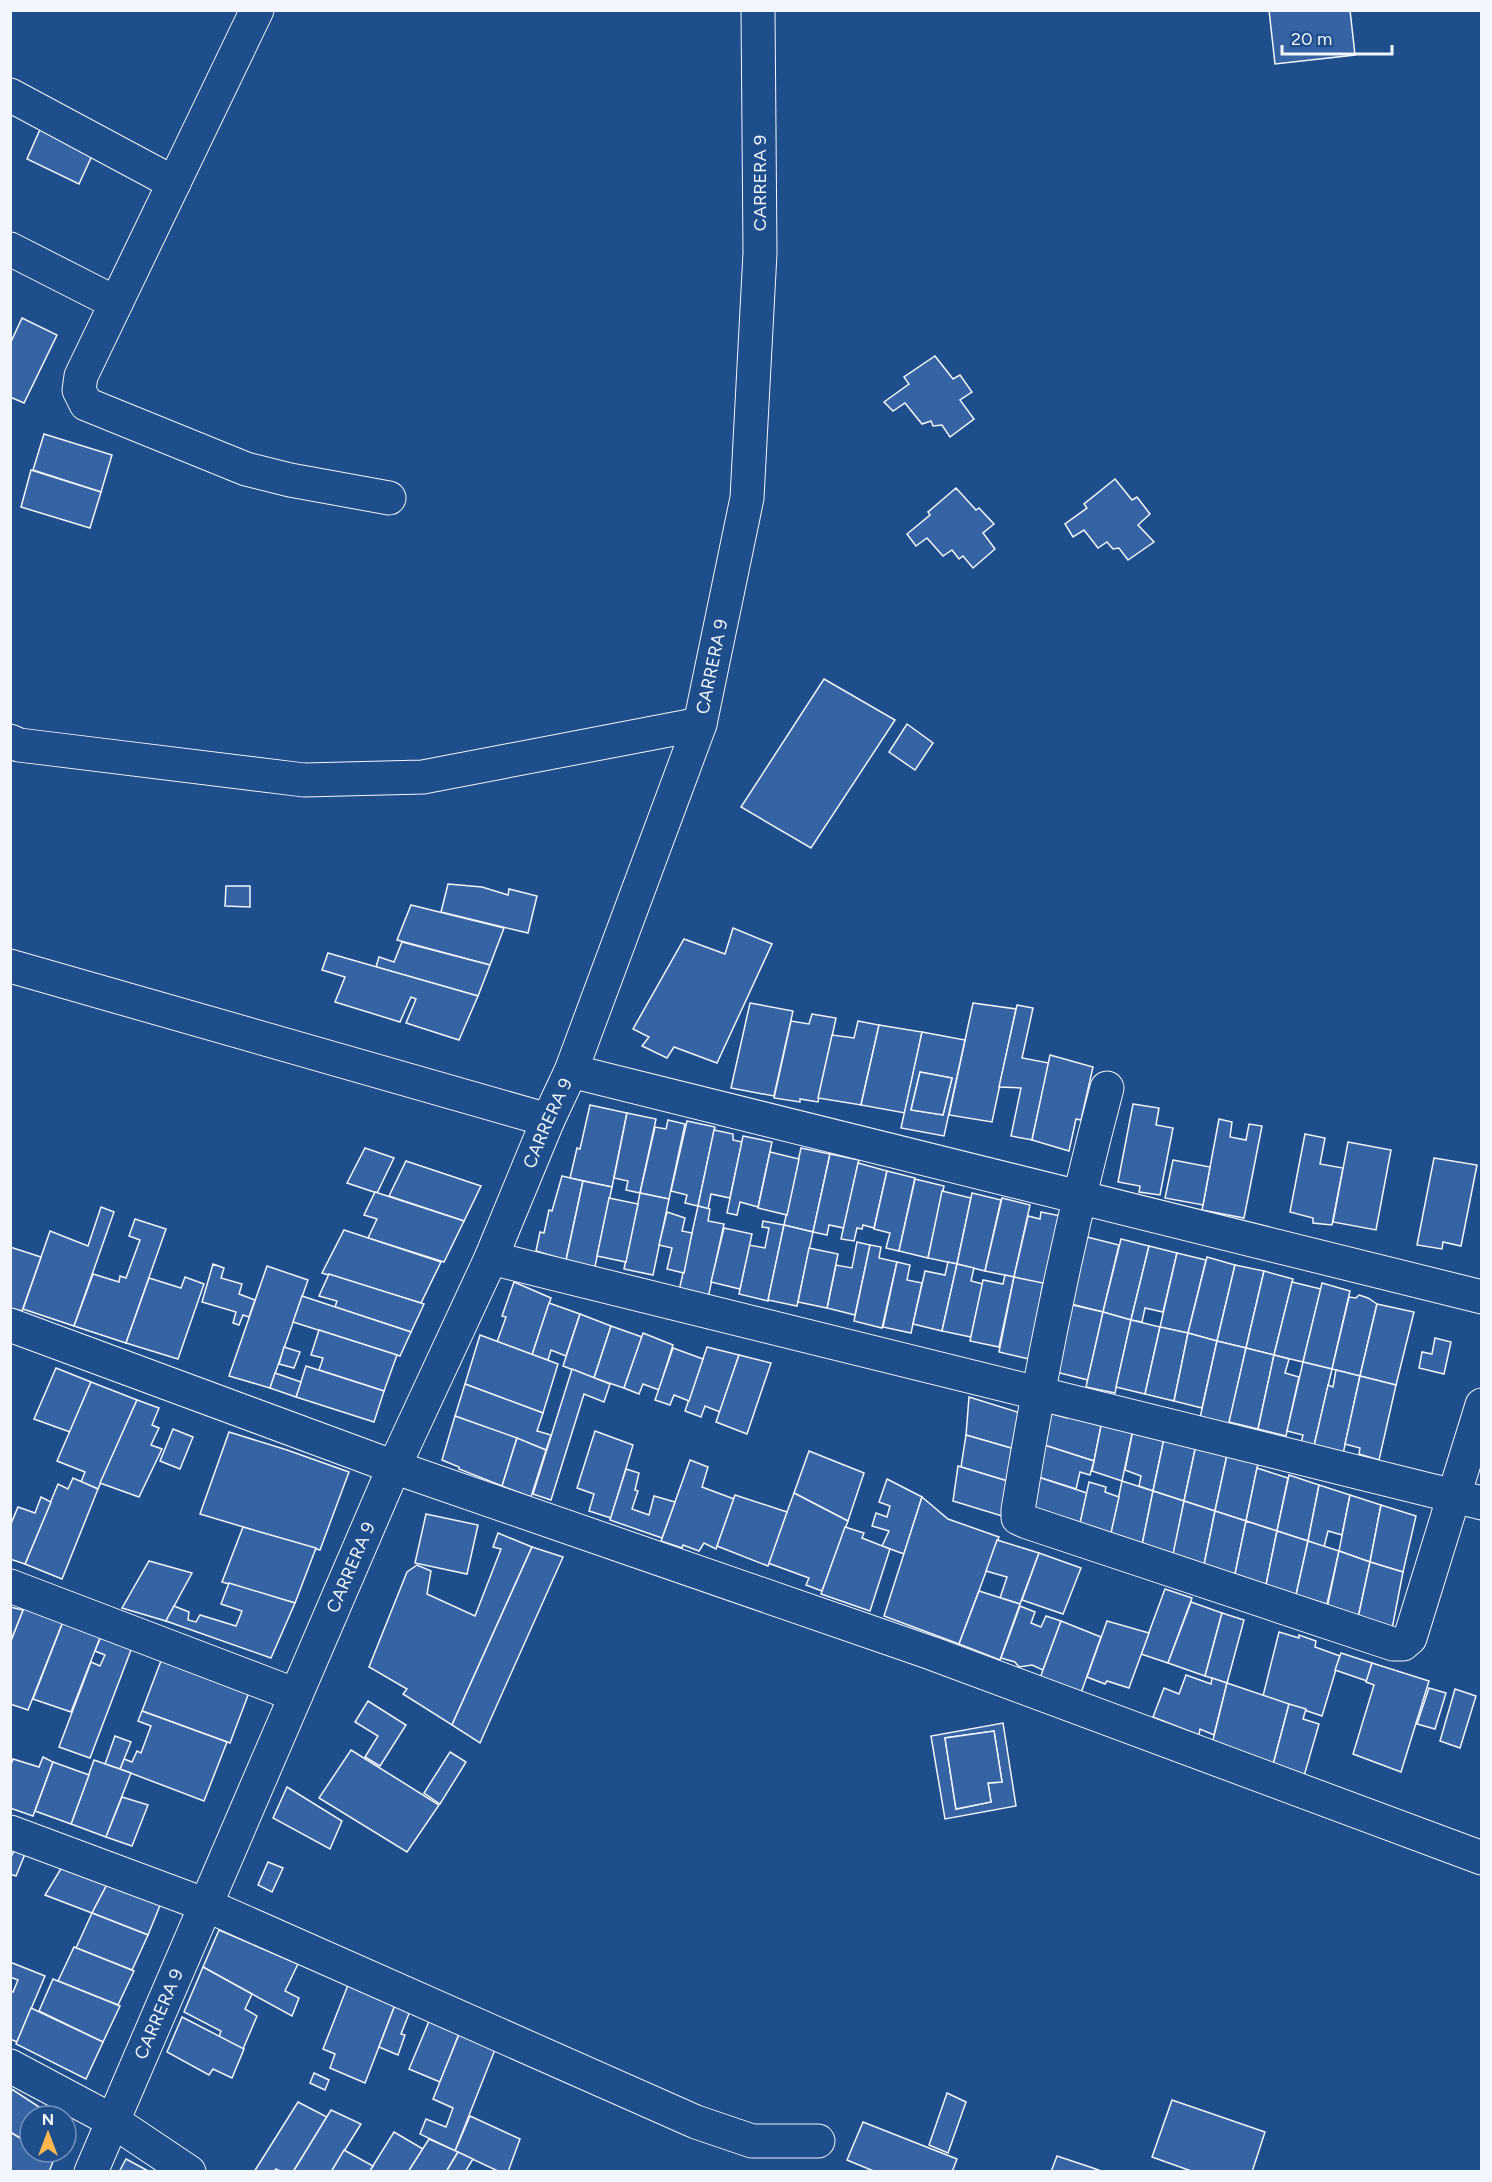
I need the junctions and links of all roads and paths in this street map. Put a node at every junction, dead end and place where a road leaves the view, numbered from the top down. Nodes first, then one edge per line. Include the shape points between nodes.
1 (257, 10) edge
2 (758, 10) edge
3 (10, 95) edge
4 (174, 183) junction
5 (10, 249) edge
6 (116, 303) junction
7 (389, 498) dead end
8 (700, 724) junction
9 (10, 741) edge
10 (10, 966) edge
11 (571, 1071) junction
12 (1107, 1088) dead end
13 (548, 1120) junction
14 (1078, 1197) junction
15 (491, 1258) junction
16 (1482, 1297) edge
17 (10, 1325) edge
18 (1037, 1393) junction
19 (1482, 1406) edge
20 (393, 1467) junction
21 (1468, 1499) edge
22 (10, 1586) edge
23 (296, 1695) junction
24 (10, 1832) edge
25 (1482, 1858) edge
26 (206, 1905) junction
27 (10, 2066) edge
28 (113, 2121) junction
29 (818, 2141) dead end
30 (91, 2172) edge
31 (189, 2172) edge

1 - 4 street
2 - 8 street, CARRERA 9 via 760,253 747,498
3 - 4 street
4 - 6 street
5 - 6 street
6 - 7 street via 81,376 79,390 87,404 246,469
8 - 9 street via 423,777 304,780
8 - 11 street, CARRERA 9
10 - 13 street
11 - 13 street, CARRERA 9
11 - 14 street
12 - 14 street
13 - 15 street, CARRERA 9
14 - 16 street
14 - 18 street
15 - 18 street
15 - 20 street, CARRERA 9
17 - 20 street
18 - 21 street
18 - 21 street via 1018,1518 1393,1644 1403,1644 1410,1638
19 - 21 street
20 - 23 street, CARRERA 9
20 - 25 street via 931,1653
22 - 23 street
23 - 26 street, CARRERA 9
24 - 26 street
26 - 28 street, CARRERA 9
26 - 29 street via 696,2122 752,2141
27 - 28 street
28 - 30 street, CARRERA 9
28 - 31 street

